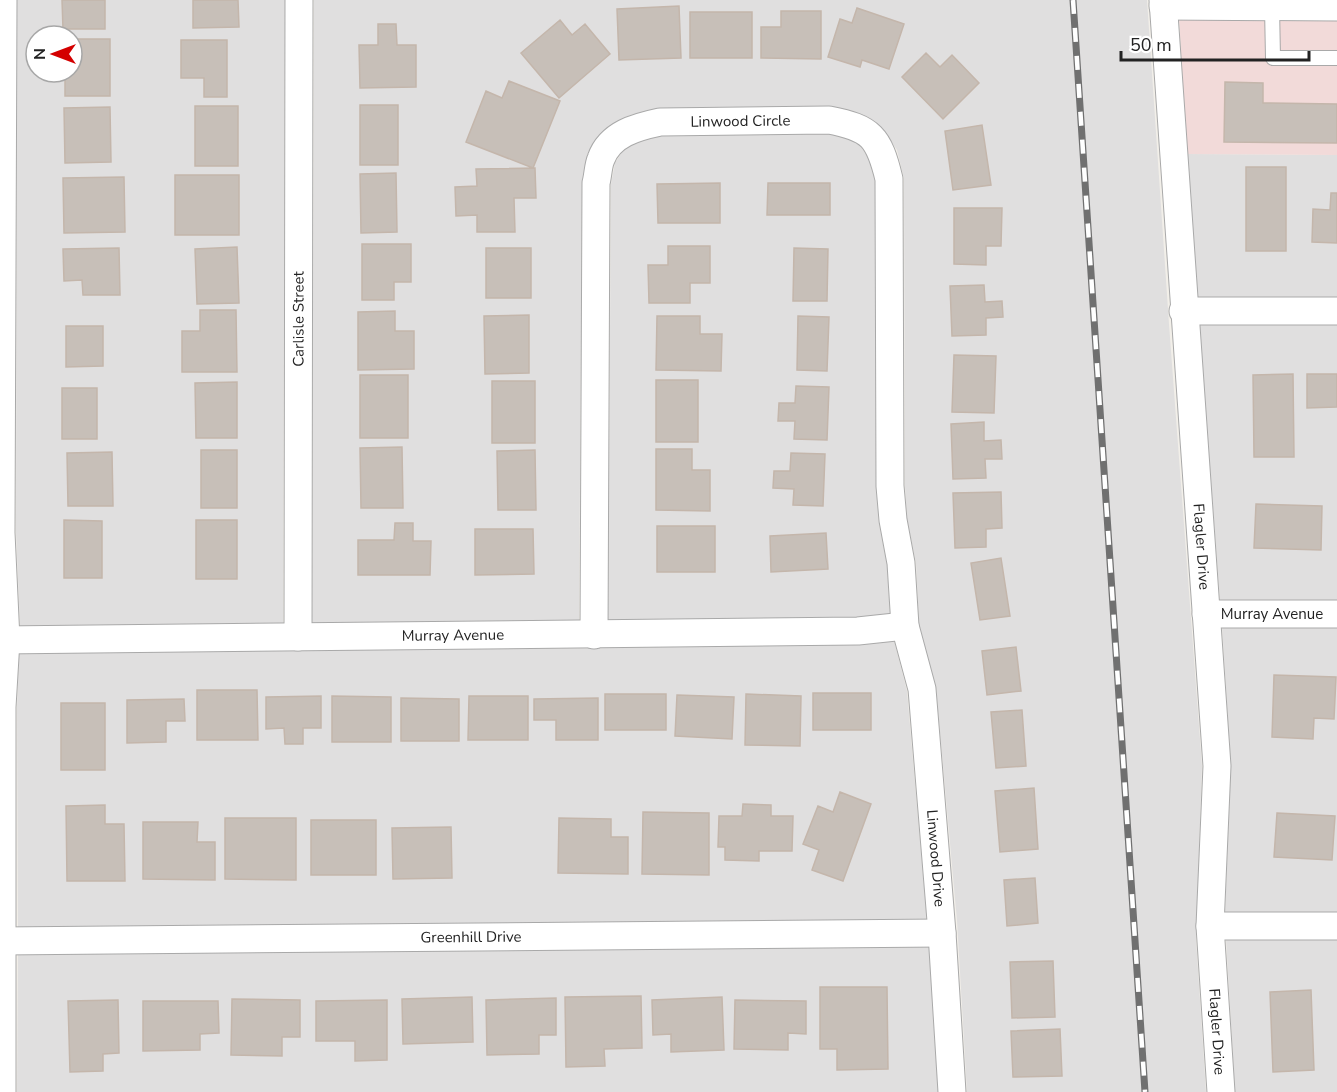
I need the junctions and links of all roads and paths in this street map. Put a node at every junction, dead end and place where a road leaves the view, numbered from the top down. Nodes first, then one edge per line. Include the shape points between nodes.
1 (3, 0) edge
2 (299, 0) edge
3 (1163, 3) edge
4 (1272, 7) junction
5 (1337, 7) edge
6 (1337, 58) edge
7 (1337, 310) edge
8 (1183, 311) junction
9 (1206, 614) junction
10 (1337, 614) edge
11 (905, 626) junction
12 (594, 635) junction
13 (298, 637) junction
14 (3, 640) edge
15 (1210, 926) junction
16 (1337, 926) edge
17 (942, 933) junction
18 (2, 941) edge
19 (2, 1092) edge
20 (952, 1092) edge
21 (1221, 1092) edge

1 - 14 street
2 - 13 street, Carlisle Street
3 - 4 street
3 - 8 street, Flagler Drive
4 - 5 street
4 - 6 lane via 1273,58
7 - 8 street
8 - 9 street, Flagler Drive
9 - 10 street, Murray Avenue
9 - 15 street, Flagler Drive via 1217,766
11 - 12 street, Murray Avenue via 858,631
11 - 12 street, Linwood Circle via 890,486 889,179 883,153 870,135 852,124 829,120 660,122 634,127 614,140 601,159 596,183
11 - 17 street, Linwood Drive via 922,689
12 - 13 street, Murray Avenue
13 - 14 street, Murray Avenue
14 - 18 street
15 - 16 street
15 - 21 street, Flagler Drive
17 - 18 street, Greenhill Drive
17 - 20 street, Linwood Drive
18 - 19 street

